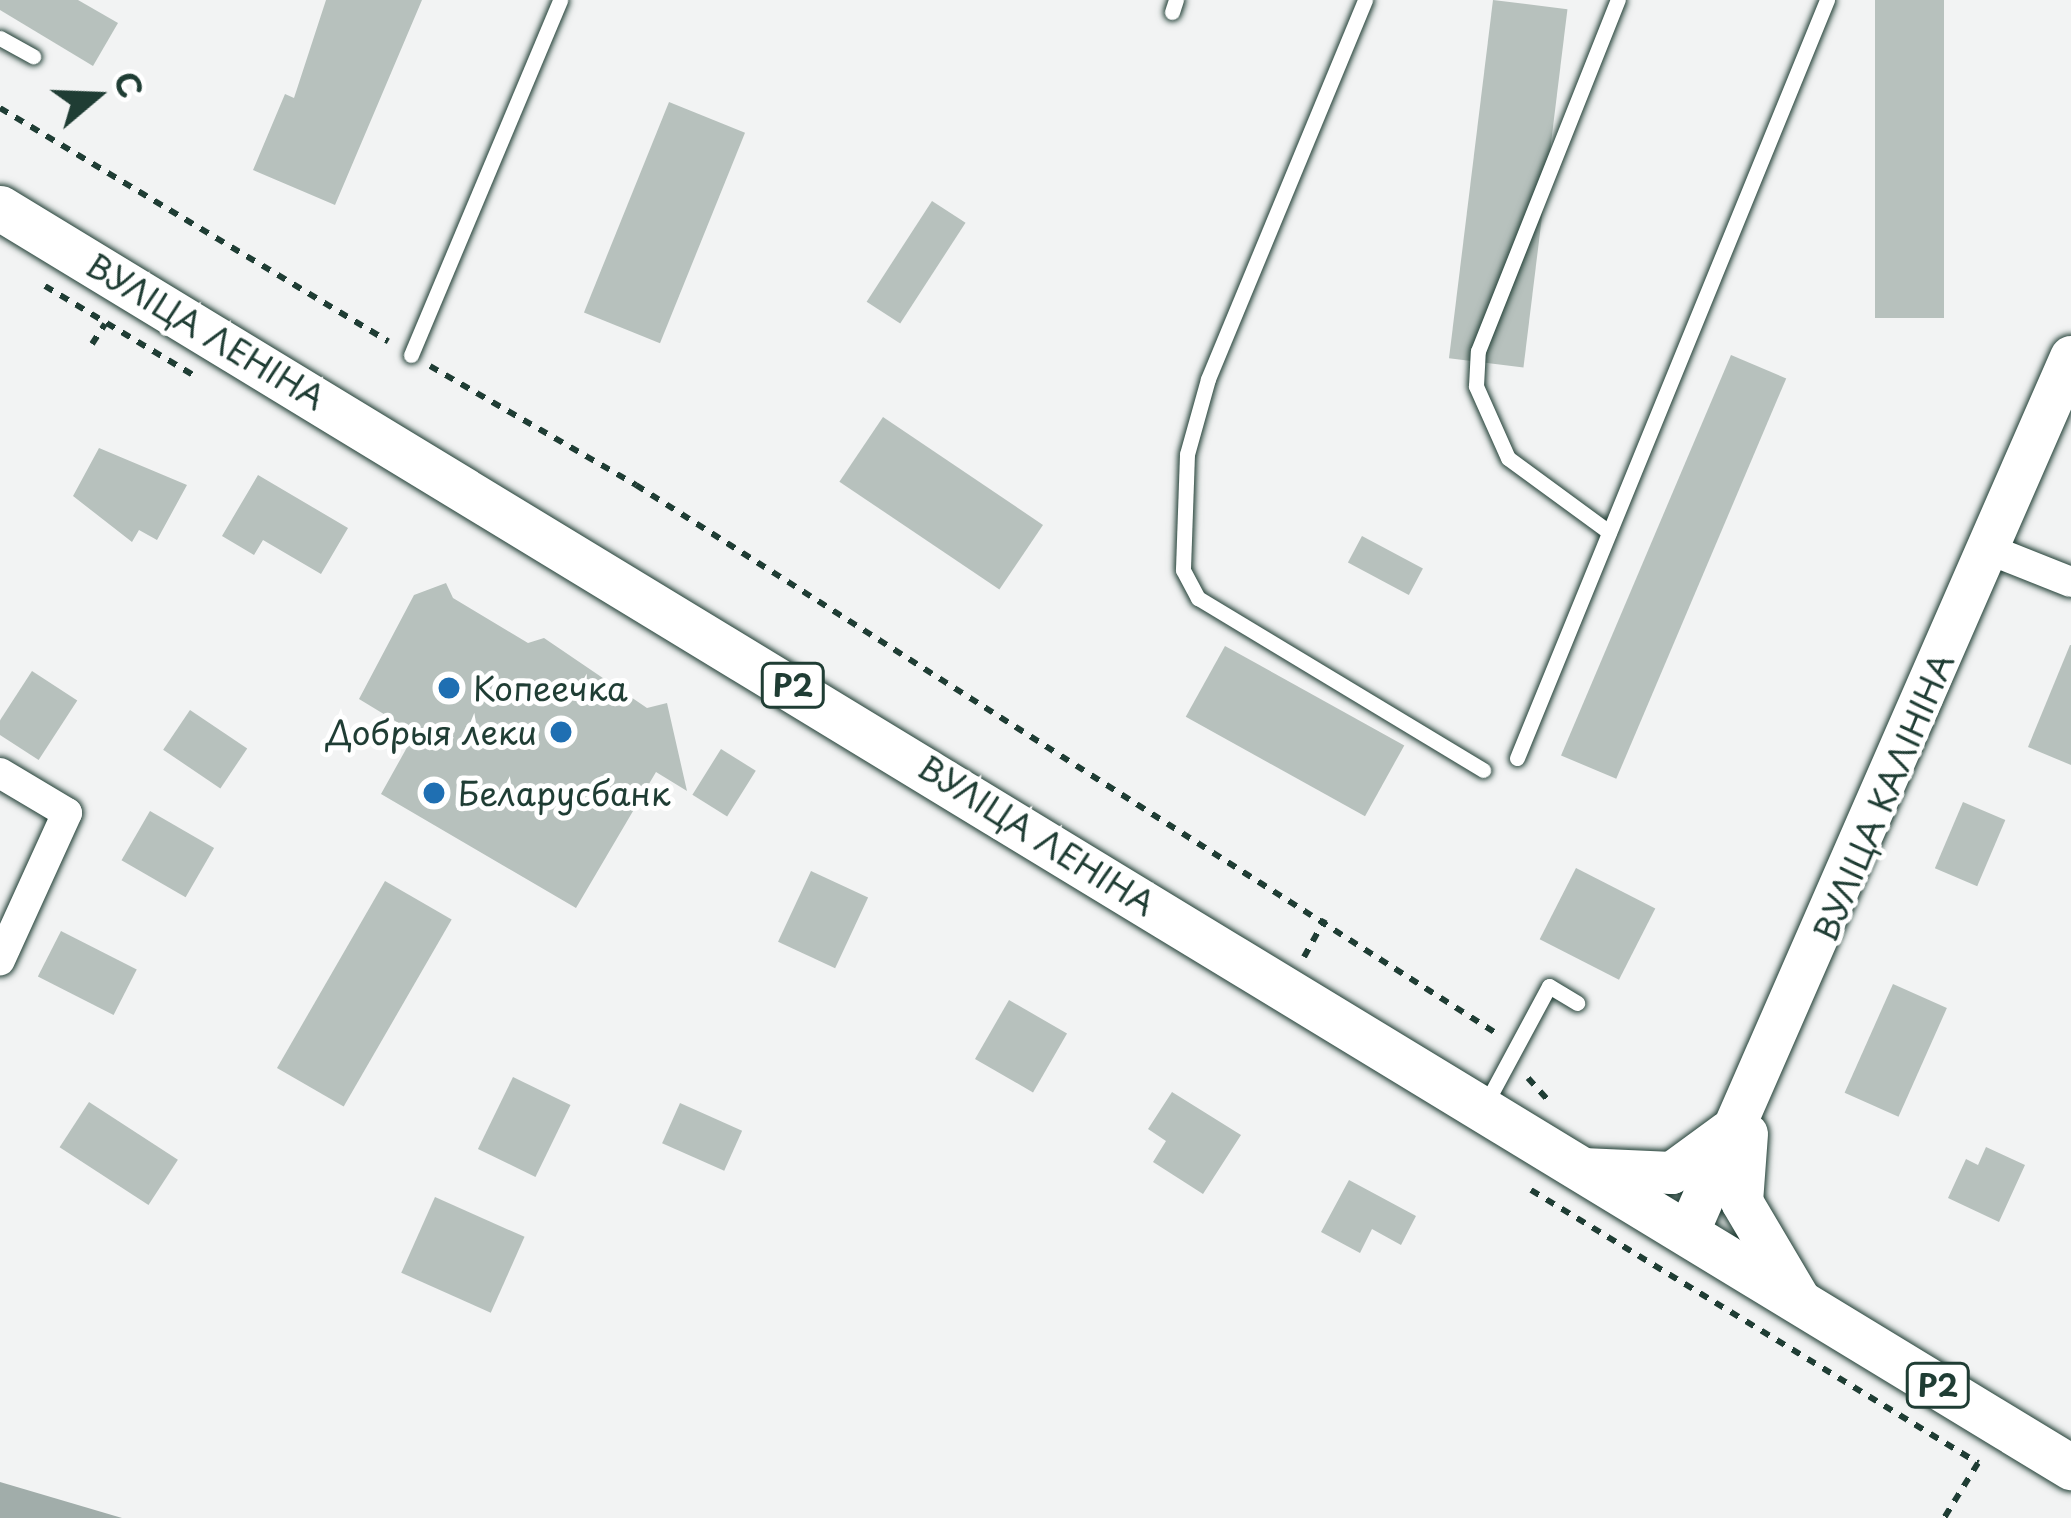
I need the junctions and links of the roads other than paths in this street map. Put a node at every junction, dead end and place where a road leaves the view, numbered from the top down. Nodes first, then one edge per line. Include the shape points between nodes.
1 (560, 0) edge
2 (1365, 0) edge
3 (1618, 0) edge
4 (1827, 0) edge
5 (0, 38) edge
6 (33, 56) dead end
7 (0, 208) edge
8 (411, 355) road end
9 (2071, 357) edge
10 (1609, 532) junction
11 (1988, 549) junction
12 (2071, 582) edge
13 (1517, 758) dead end
14 (1483, 770) dead end
15 (0, 773) edge
16 (0, 960) edge
17 (1577, 1003) dead end
18 (1754, 1098) junction
19 (1484, 1108) junction
20 (1583, 1168) junction
21 (1688, 1233) junction
22 (1804, 1304) junction
23 (2071, 1467) edge

1 - 8 lane
2 - 14 lane via 1208,380 1187,454 1183,570 1198,598
3 - 10 lane via 1478,351 1476,386 1508,458
4 - 10 lane
5 - 6 lane
7 - 19 main road, ВУЛІЦА ЛЕНІНА / Р2
9 - 11 street, ВУЛІЦА КАЛІНІНА
10 - 13 lane
11 - 12 street
11 - 18 street, ВУЛІЦА КАЛІНІНА
15 - 16 street via 67,813
17 - 19 lane via 1549,986
18 - 20 street via 1691,1167
18 - 21 street, ВУЛІЦА КАЛІНІНА
18 - 22 street via 1742,1202
19 - 20 main road, ВУЛІЦА ЛЕНІНА / Р2
20 - 21 main road, ВУЛІЦА ЛЕНІНА / Р2
21 - 22 main road, ВУЛІЦА ЛЕНІНА / Р2
22 - 23 main road, ВУЛІЦА ЛЕНІНА / Р2

